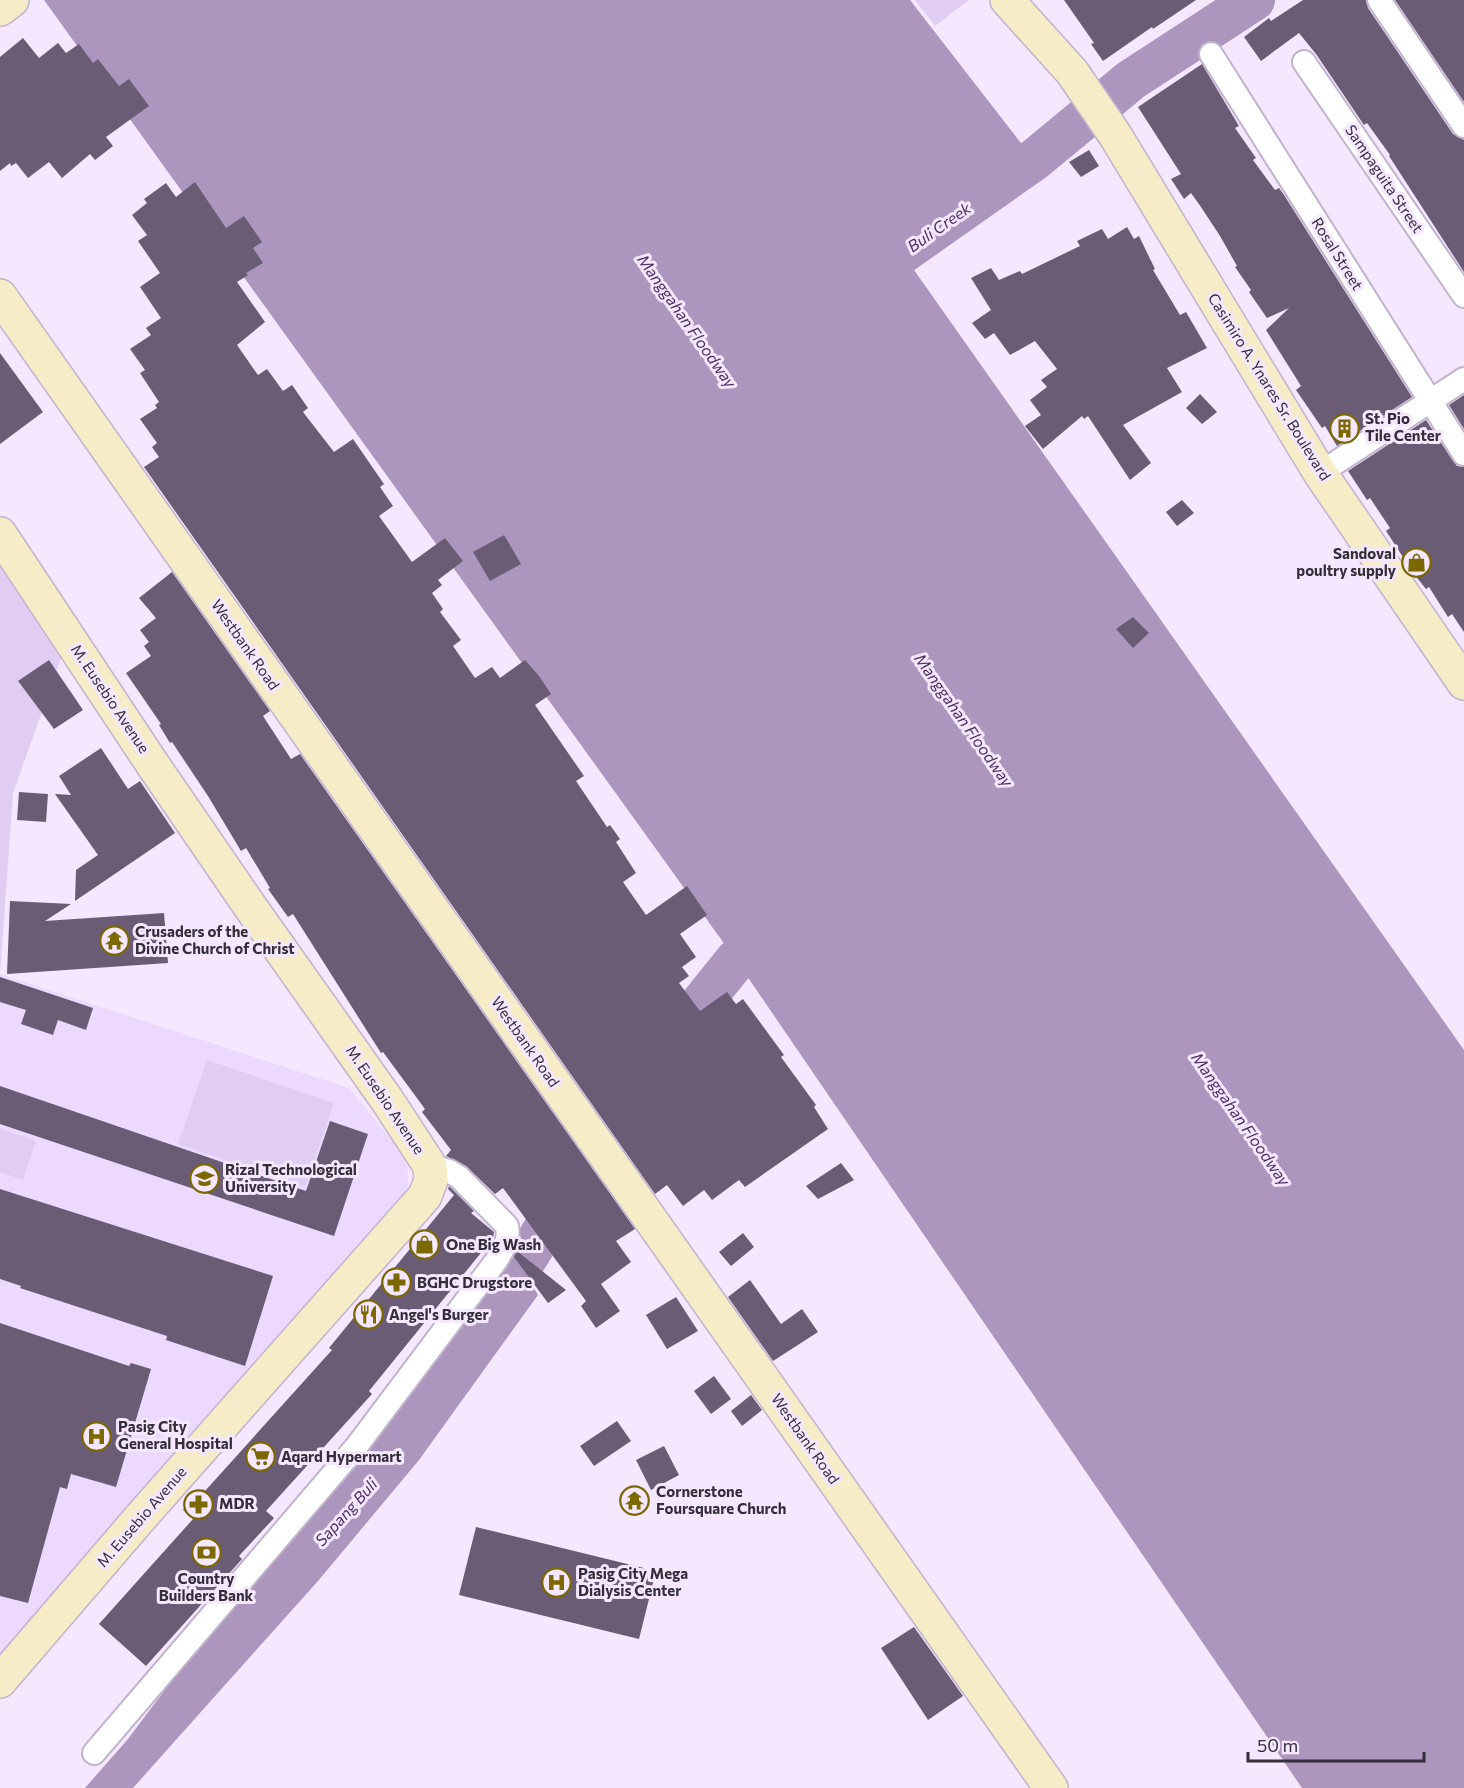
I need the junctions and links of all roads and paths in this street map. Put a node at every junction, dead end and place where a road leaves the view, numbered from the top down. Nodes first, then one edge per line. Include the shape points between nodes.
1 (12, 0) edge
2 (1007, 0) edge
3 (1379, 0) edge
4 (0, 9) edge
5 (1211, 54) dead end
6 (1304, 62) dead end
7 (1464, 126) edge
8 (0, 296) edge
9 (1464, 296) edge
10 (1464, 379) edge
11 (1430, 402) junction
12 (1464, 454) edge
13 (1320, 473) junction
14 (0, 534) edge
15 (1464, 682) edge
16 (430, 1166) junction
17 (0, 1681) edge
18 (94, 1753) dead end
19 (1051, 1788) edge

1 - 4 street
2 - 13 street, Casimiro A. Ynares Sr. Boulevard via 1083,86
3 - 7 street
5 - 11 street, Rosal Street
6 - 9 street, Sampaguita Street
8 - 19 street, Westbank Road
10 - 11 street
11 - 12 street, Rosal Street
11 - 13 street
13 - 15 street, Casimiro A. Ynares Sr. Boulevard
14 - 16 street, M. Eusebio Avenue via 171,791
16 - 17 street, M. Eusebio Avenue via 431,1180 425,1196
16 - 18 street via 459,1177 507,1226 507,1242 356,1447

